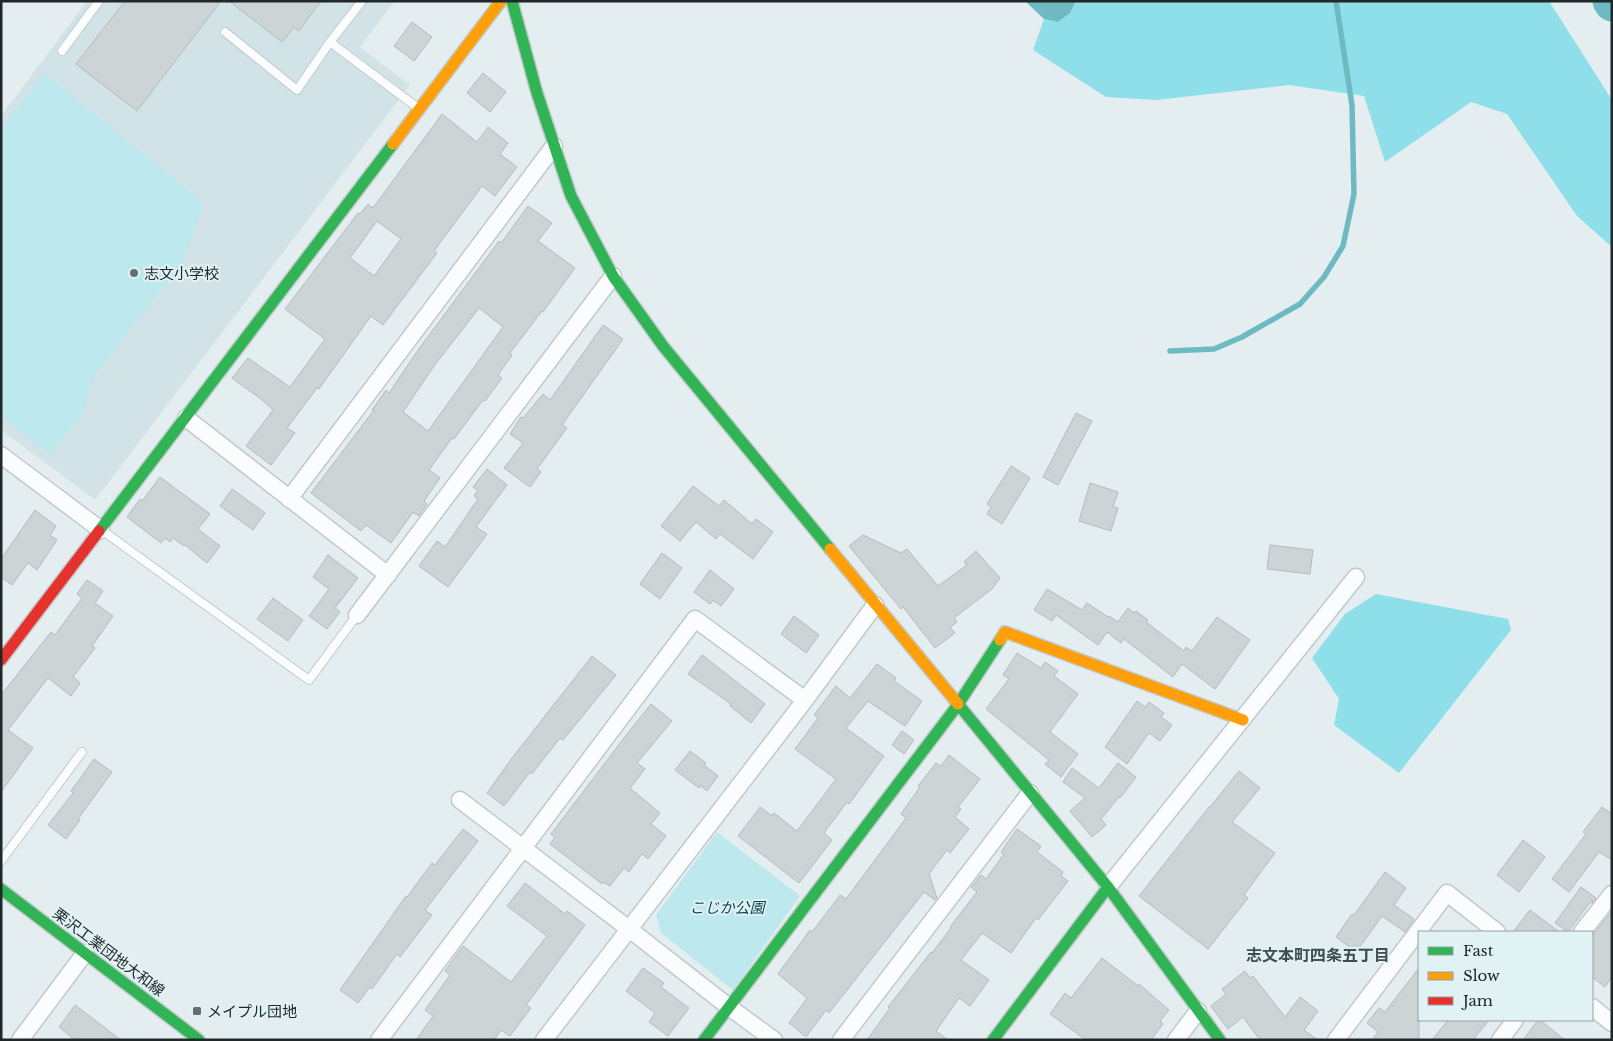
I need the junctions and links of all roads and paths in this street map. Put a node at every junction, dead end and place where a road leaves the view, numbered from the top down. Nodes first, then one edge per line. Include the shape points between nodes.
1 (100, 1) edge
2 (362, 1) edge
3 (501, 1) edge
4 (512, 1) edge
5 (225, 32) dead end
6 (330, 42) junction
7 (62, 51) dead end
8 (419, 109) junction
9 (554, 146) junction
10 (613, 276) junction
11 (186, 418) junction
12 (1, 455) edge
13 (289, 499) junction
14 (101, 530) junction
15 (388, 575) junction
16 (1356, 578) dead end
17 (875, 605) junction
18 (357, 615) joint
19 (1, 660) edge
20 (805, 700) junction
21 (957, 706) junction
22 (1243, 720) junction
23 (82, 752) dead end
24 (1030, 793) junction
25 (460, 800) dead end
26 (524, 849) junction
27 (1, 861) edge
28 (1108, 888) junction
29 (1, 889) edge
30 (1612, 894) edge
31 (629, 929) junction
32 (1418, 931) edge
33 (1418, 931) edge
34 (1496, 931) edge
35 (1583, 931) edge
36 (85, 953) junction
37 (729, 1007) junction
38 (1593, 1008) edge
39 (1198, 1011) junction
40 (1514, 1021) edge
41 (1612, 1023) edge
42 (20, 1040) edge
43 (199, 1040) edge
44 (379, 1040) edge
45 (544, 1040) edge
46 (704, 1040) edge
47 (774, 1040) edge
48 (841, 1040) edge
49 (993, 1040) edge
50 (1176, 1040) edge
51 (1220, 1040) edge
52 (1336, 1040) edge
53 (1500, 1040) edge

1 - 7 lane
2 - 6 lane
3 - 8 street
4 - 9 street
5 - 6 lane via 297,90
6 - 8 lane
8 - 11 street
9 - 10 street via 571,196
9 - 13 street
10 - 15 street
10 - 17 street via 663,346
11 - 13 street
11 - 14 street
12 - 14 street
13 - 15 street
14 - 18 lane via 309,680
14 - 19 street
15 - 18 street
16 - 22 street
17 - 20 street
17 - 21 street
20 - 26 street via 695,619
20 - 31 street
21 - 22 street via 1005,632
21 - 24 street
21 - 37 street
22 - 28 street
23 - 27 lane
24 - 28 street
24 - 48 street
25 - 26 street
26 - 31 street
26 - 44 street
28 - 39 street
28 - 49 street
29 - 36 street, 栗沢工業団地大和線
30 - 35 street
31 - 37 street
31 - 45 street
32 - 34 street via 1447,893
33 - 52 street
36 - 42 street
36 - 43 street, 栗沢工業団地大和線
37 - 46 street
37 - 47 street
38 - 41 street
39 - 50 street
39 - 51 street
40 - 53 street

